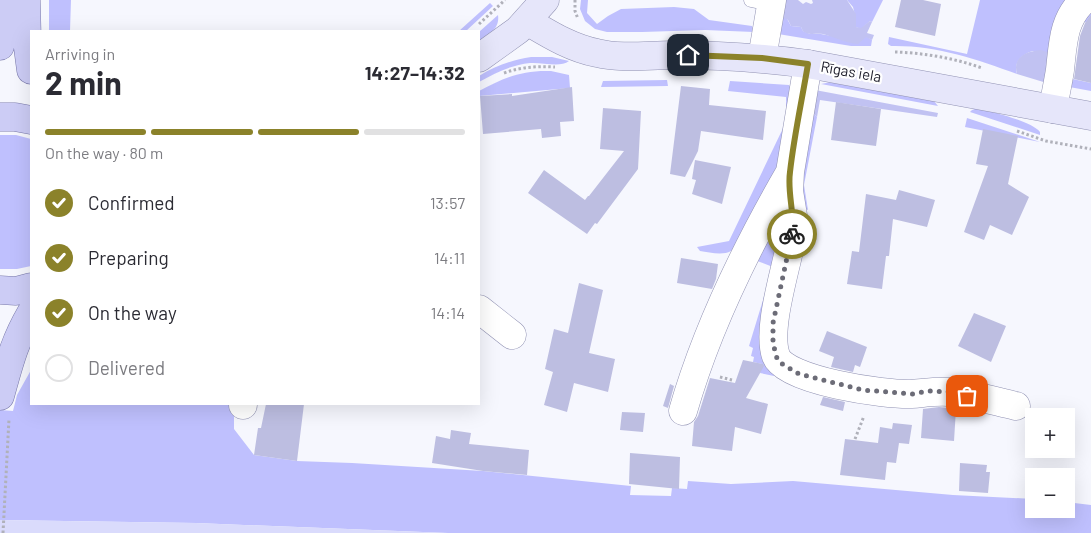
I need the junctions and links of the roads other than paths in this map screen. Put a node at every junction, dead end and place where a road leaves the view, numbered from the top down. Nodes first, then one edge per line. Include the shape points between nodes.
1 (6, 0) edge
2 (26, 0) edge
3 (544, 0) edge
4 (1084, 0) edge
5 (765, 1) edge
6 (527, 21) junction
7 (0, 46) edge
8 (480, 57) edge
9 (762, 58) junction
10 (30, 62) edge
11 (808, 64) junction
12 (1053, 109) junction
13 (1091, 116) edge
14 (0, 117) edge
15 (30, 120) edge
16 (790, 172) junction
17 (30, 288) edge
18 (0, 290) edge
19 (480, 310) edge
20 (30, 315) edge
21 (512, 335) dead end
22 (5, 403) edge
23 (1016, 406) dead end
24 (683, 411) dead end

1 - 7 main road
2 - 10 main road
3 - 6 main road
4 - 12 street via 1069,18 1064,35
5 - 9 street
6 - 8 main road
6 - 9 main road, Rīgas iela via 554,37 598,54
9 - 11 main road, Rīgas iela
11 - 12 main road, Rīgas iela
11 - 16 street
12 - 13 main road, Rīgas iela
14 - 15 main road
16 - 23 street via 789,191 794,222 773,323 773,342 779,362 799,374 863,390 912,394 951,392
16 - 24 street via 741,262 705,344
17 - 18 main road
19 - 21 street
20 - 22 main road via 8,362

